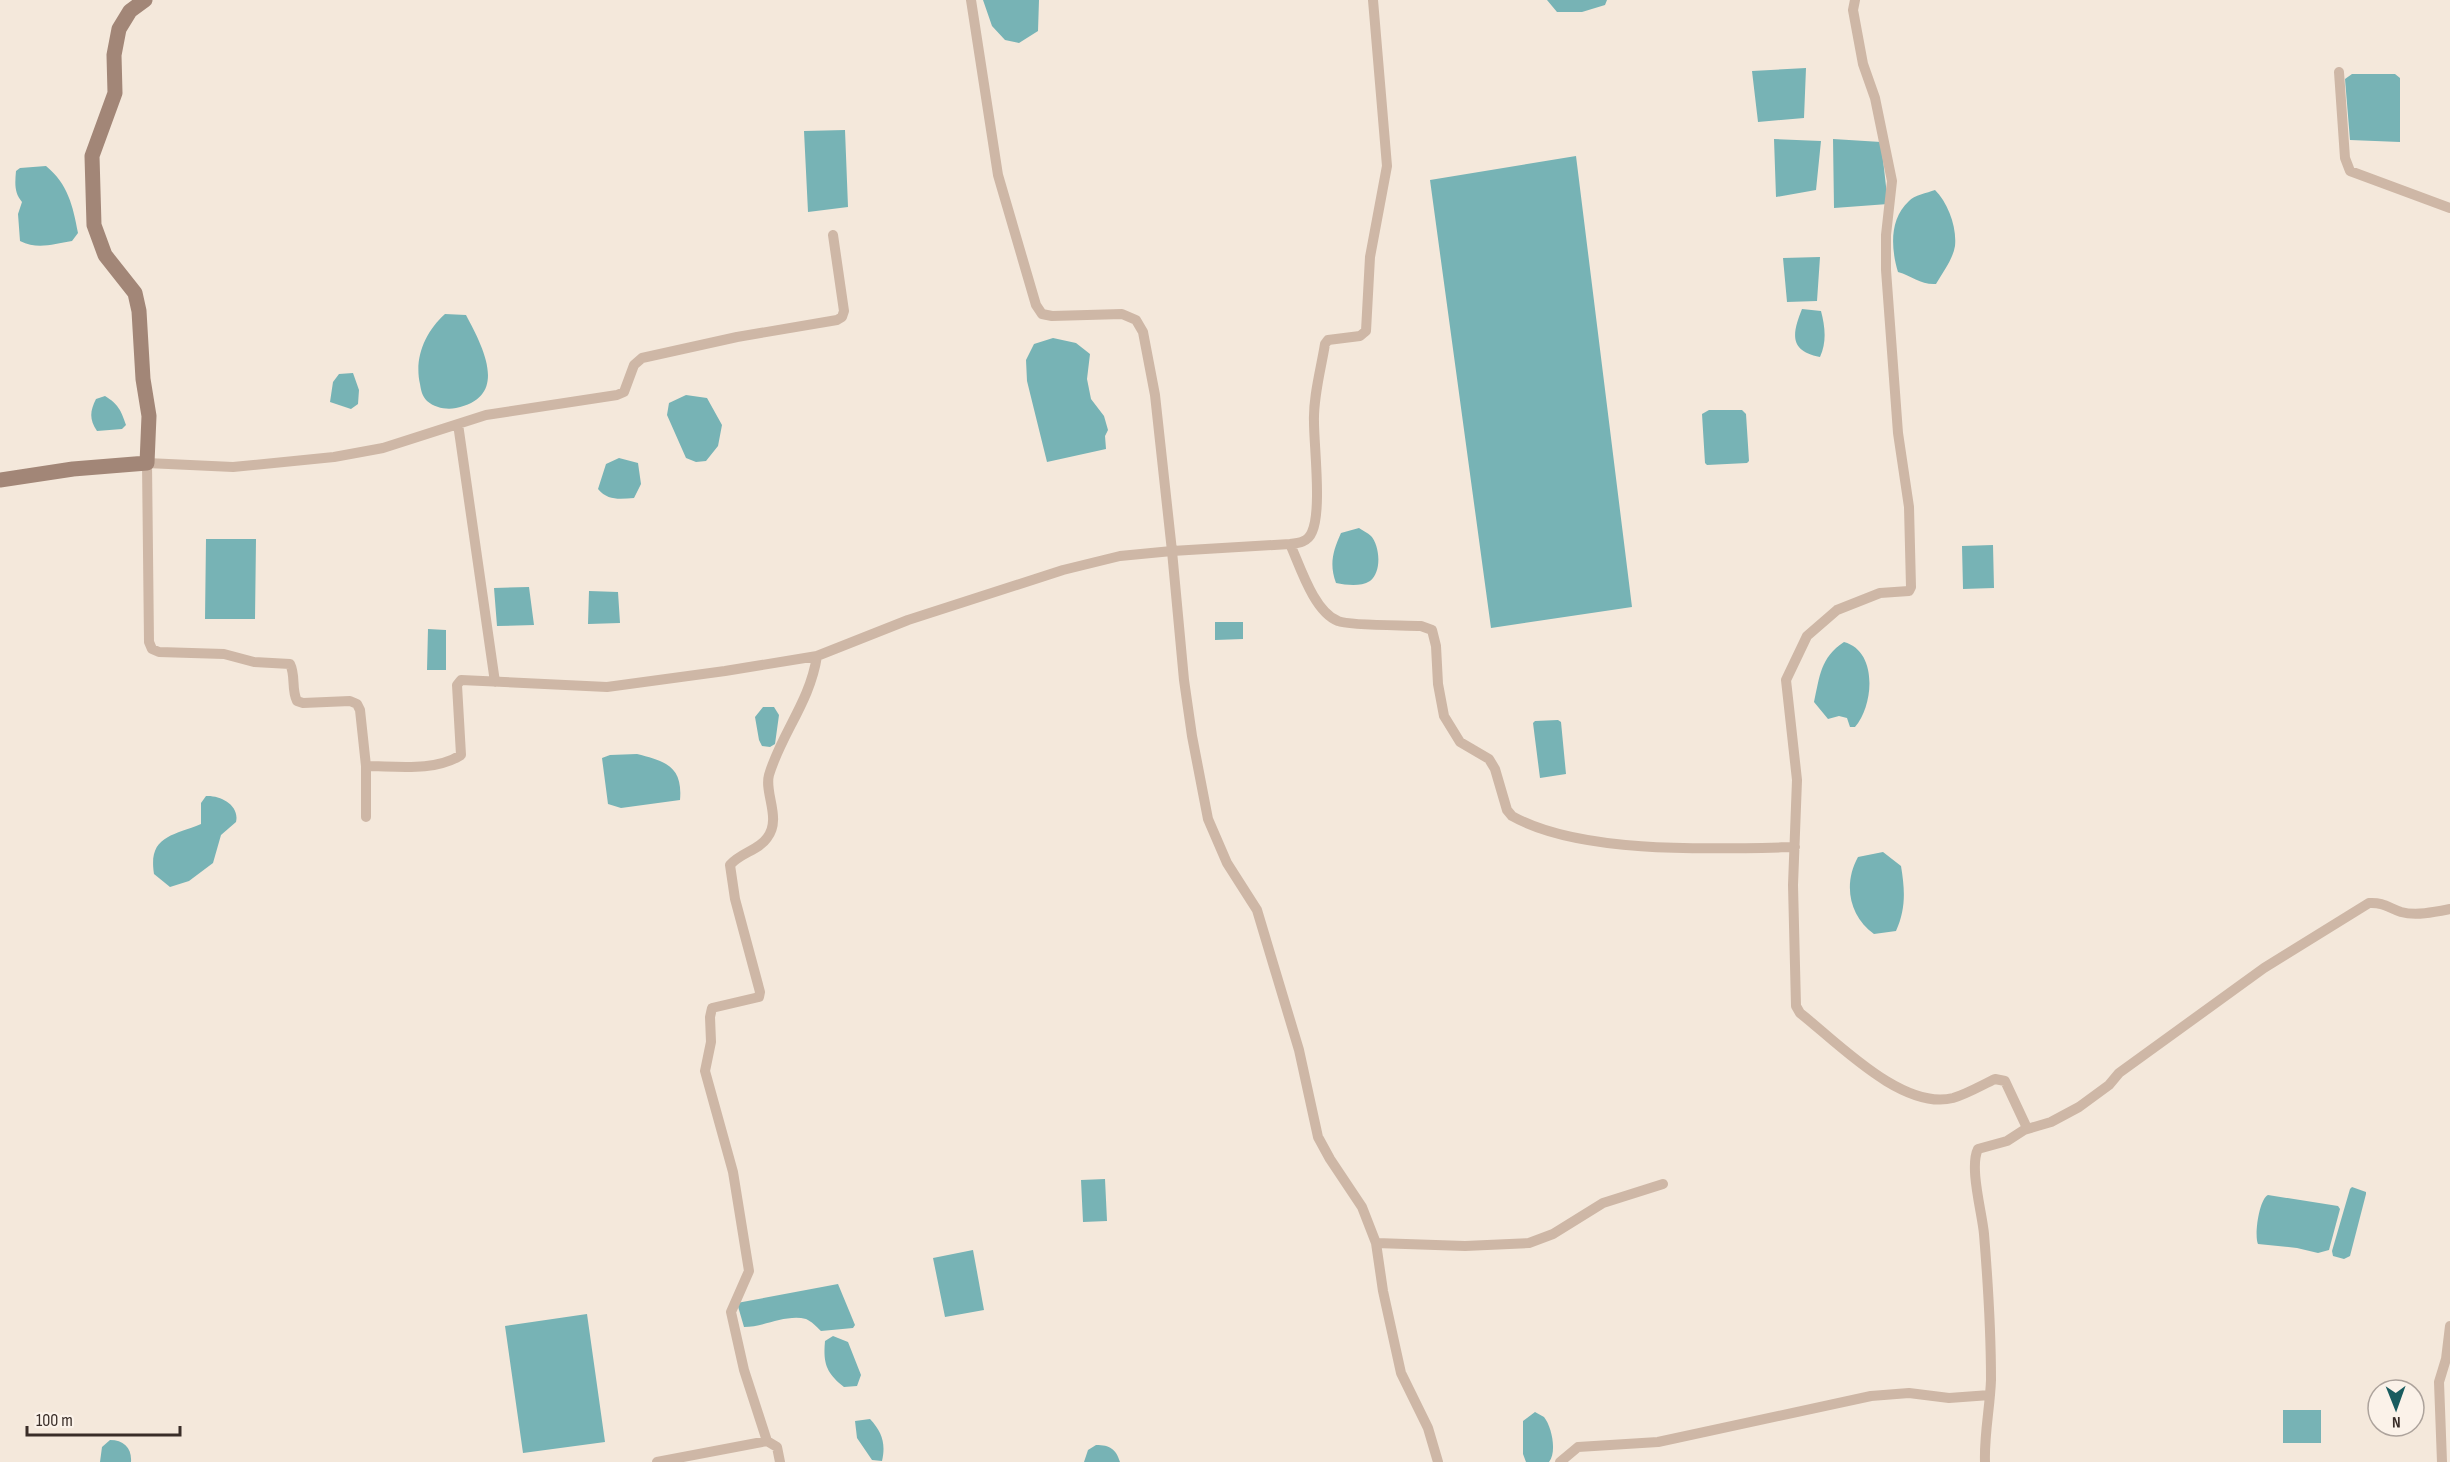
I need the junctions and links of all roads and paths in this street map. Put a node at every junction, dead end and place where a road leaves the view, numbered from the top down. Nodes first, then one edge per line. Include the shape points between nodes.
1 (145, 0) edge
2 (971, 0) edge
3 (1373, 0) edge
4 (1855, 0) edge
5 (2339, 72) dead end
6 (2450, 208) edge
7 (833, 235) dead end
8 (458, 424) junction
9 (147, 463) junction
10 (0, 480) edge
11 (1290, 544) junction
12 (1172, 551) junction
13 (817, 656) junction
14 (495, 681) junction
15 (366, 766) junction
16 (366, 817) dead end
17 (1795, 847) junction
18 (2450, 909) edge
19 (2027, 1128) junction
20 (1663, 1184) dead end
21 (1376, 1243) junction
22 (2450, 1326) edge
23 (1990, 1395) junction
24 (767, 1441) junction
25 (657, 1462) edge
26 (780, 1462) edge
27 (1438, 1462) edge
28 (1560, 1462) edge
29 (1985, 1462) edge
30 (2442, 1462) edge

1 - 9 main road via 130,11 118,29 115,93 92,156 94,225 105,255 135,293 140,311 149,416
2 - 12 street via 998,175 1036,305 1042,314 1052,316 1122,314 1136,320 1143,332 1155,395
3 - 11 street via 1387,166 1370,257 1366,331 1325,344 1313,419 1316,520 1312,534 1303,542
4 - 17 street via 1853,10 1863,64 1875,98 1892,181 1886,235 1888,317 1909,507 1911,587 1904,593 1880,593 1837,610 1807,636 1790,668 1785,680 1797,780
5 - 6 street via 2344,158 2350,171
7 - 8 street via 844,311 837,320 661,352 634,365 624,392 617,395 486,415
8 - 9 street via 383,448 334,457 233,467
8 - 14 street
9 - 10 main road
9 - 15 street via 148,642 152,649 290,664 297,701 357,704
11 - 12 street
11 - 17 street via 1318,604 1339,622 1421,626 1432,630 1444,716 1460,742 1489,759 1512,816 1585,840 1619,845
12 - 13 street via 1120,556 1063,570 908,620
12 - 21 street via 1192,736 1208,819 1227,863 1257,910 1299,1050 1318,1137 1362,1206
13 - 14 street via 607,687
13 - 24 street via 803,705 768,779 773,822 767,839 730,865 759,997 712,1008 705,1071 734,1172 749,1271 732,1312 744,1370
14 - 15 street via 466,679 457,685 461,755 420,766
15 - 16 street
17 - 19 street via 1796,1000 1800,1013 1848,1054 1910,1094 1952,1098 2001,1079
18 - 19 street via 2403,912 2386,903 2369,903 2264,968 2119,1073 2079,1107 2051,1122
19 - 23 street via 2007,1141 1978,1149 1976,1155 1989,1305
20 - 21 street via 1603,1203 1553,1234 1529,1243
21 - 27 street via 1401,1373 1428,1428
22 - 30 street via 2439,1382
23 - 28 street via 1871,1396 1658,1442 1578,1447
23 - 29 street
24 - 25 street
24 - 26 street via 777,1447

